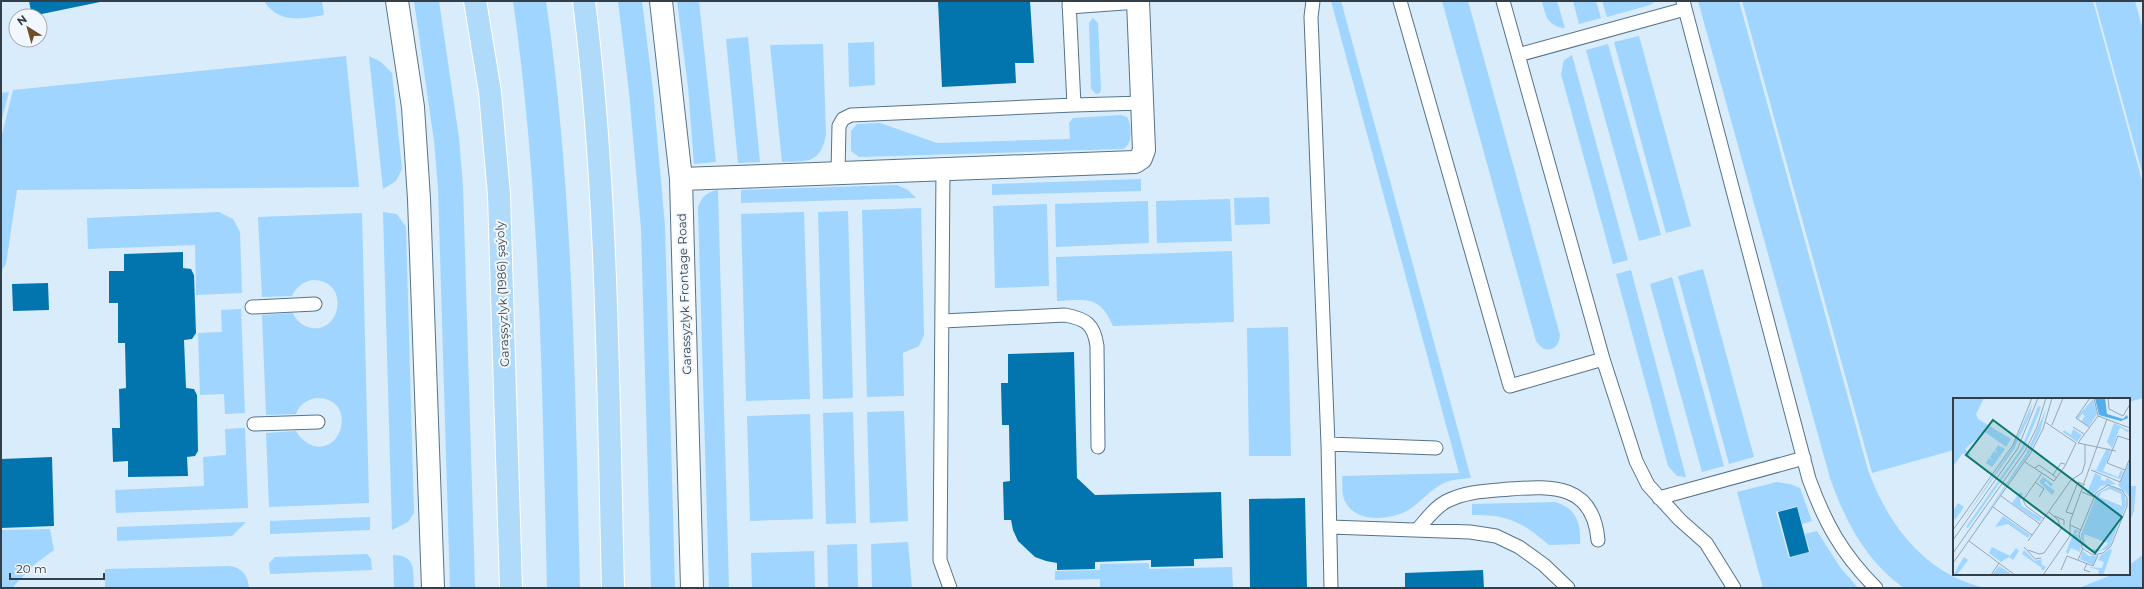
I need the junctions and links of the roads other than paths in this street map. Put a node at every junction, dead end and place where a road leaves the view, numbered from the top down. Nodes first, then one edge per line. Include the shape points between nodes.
1 (397, 1) edge
2 (475, 1) edge
3 (584, 1) edge
4 (661, 1) edge
5 (1313, 1) edge
6 (1400, 1) edge
7 (1503, 1) edge
8 (1138, 2) edge
9 (1069, 4) edge
10 (1684, 5) edge
11 (1518, 56) junction
12 (1143, 103) junction
13 (1074, 105) junction
14 (943, 169) junction
15 (838, 173) junction
16 (681, 180) junction
17 (315, 304) dead end
18 (252, 307) dead end
19 (943, 321) junction
20 (1602, 359) junction
21 (318, 422) dead end
22 (254, 424) dead end
23 (1328, 444) junction
24 (1098, 447) dead end
25 (1436, 448) dead end
26 (1804, 458) junction
27 (1659, 498) junction
28 (1330, 527) junction
29 (1417, 530) junction
30 (1598, 540) dead end
31 (433, 588) edge
32 (510, 588) edge
33 (613, 588) edge
34 (692, 588) edge
35 (950, 588) edge
36 (1331, 588) edge
37 (1568, 588) edge
38 (1734, 588) edge
39 (1876, 588) edge

1 - 31 street via 413,107 419,191
2 - 32 main road, Garaşsyzlyk (1986) şaýoly via 490,92 499,194
3 - 33 main road via 602,188
4 - 16 street, Garassyzlyk Frontage Road
5 - 23 lane via 1311,17
6 - 20 lane via 1510,386
7 - 11 lane
8 - 9 lane
8 - 12 street
9 - 13 lane
10 - 11 lane
10 - 26 lane
11 - 20 lane
12 - 13 lane
12 - 14 street via 1144,150 1141,158 1135,162
13 - 15 lane via 851,115 843,119 839,126
14 - 15 street
14 - 19 lane
15 - 16 street
16 - 34 street, Garassyzlyk Frontage Road
17 - 18 lane
19 - 24 lane via 1065,315 1088,323 1095,334 1097,346
19 - 35 lane via 940,560
20 - 27 lane via 1636,461 1648,485
21 - 22 lane
23 - 25 lane
23 - 28 lane
26 - 27 lane
26 - 39 lane via 1821,511 1837,541 1857,569
27 - 38 lane via 1706,543
28 - 29 lane
28 - 36 lane
29 - 30 lane via 1434,510 1446,501 1462,495 1548,487 1574,495 1583,502 1594,520
29 - 37 lane via 1470,532 1496,536 1519,547 1544,565

